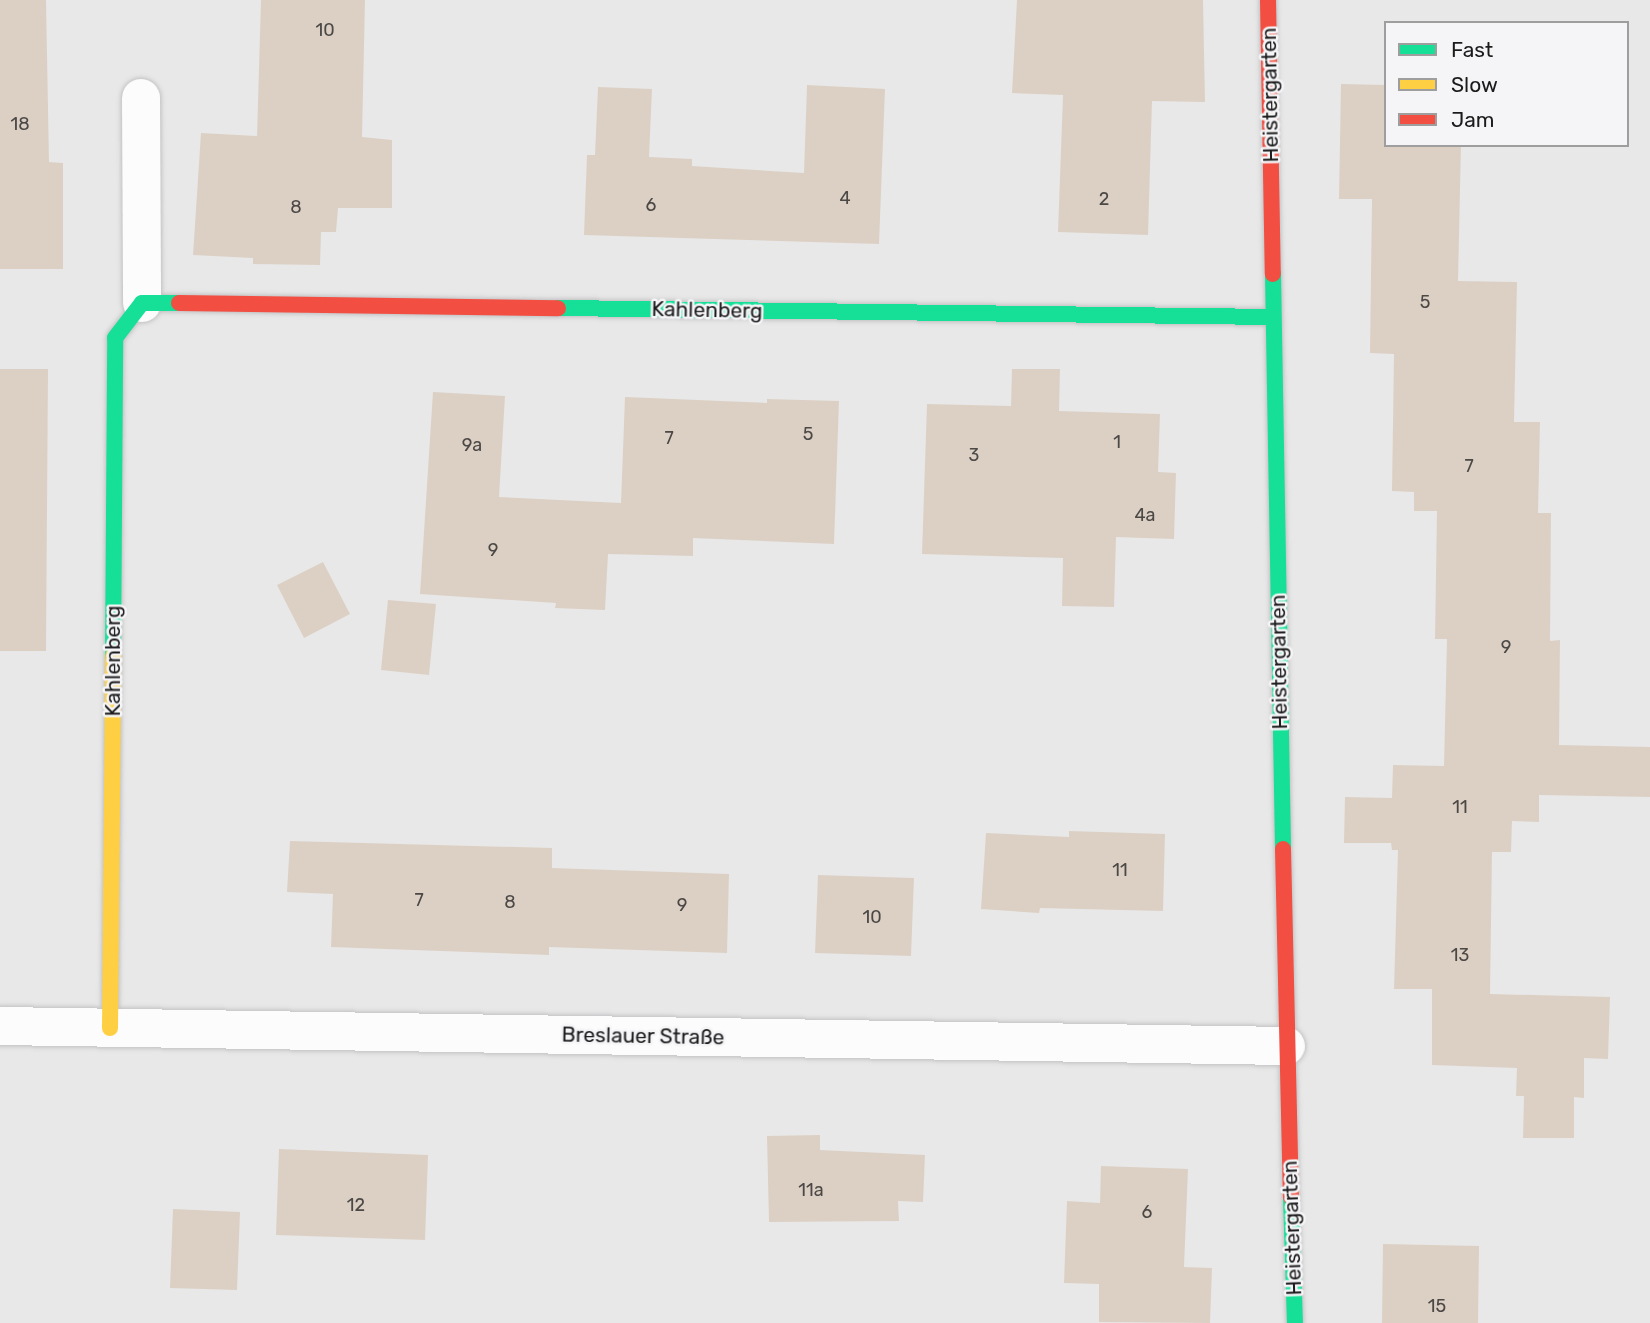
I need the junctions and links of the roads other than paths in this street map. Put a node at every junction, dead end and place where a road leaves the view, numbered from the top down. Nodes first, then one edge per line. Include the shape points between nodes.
1 (1268, 0) edge
2 (141, 97) dead end
3 (142, 303) junction
4 (1273, 317) junction
5 (0, 1026) edge
6 (110, 1028) junction
7 (1286, 1046) junction
8 (1295, 1323) edge

1 - 4 street, Heistergarten
2 - 3 street
3 - 4 street, Kahlenberg
3 - 6 street, Kahlenberg via 115,338
4 - 7 street, Heistergarten
5 - 6 street, Breslauer Straße
6 - 7 street, Breslauer Straße
7 - 8 street, Heistergarten

